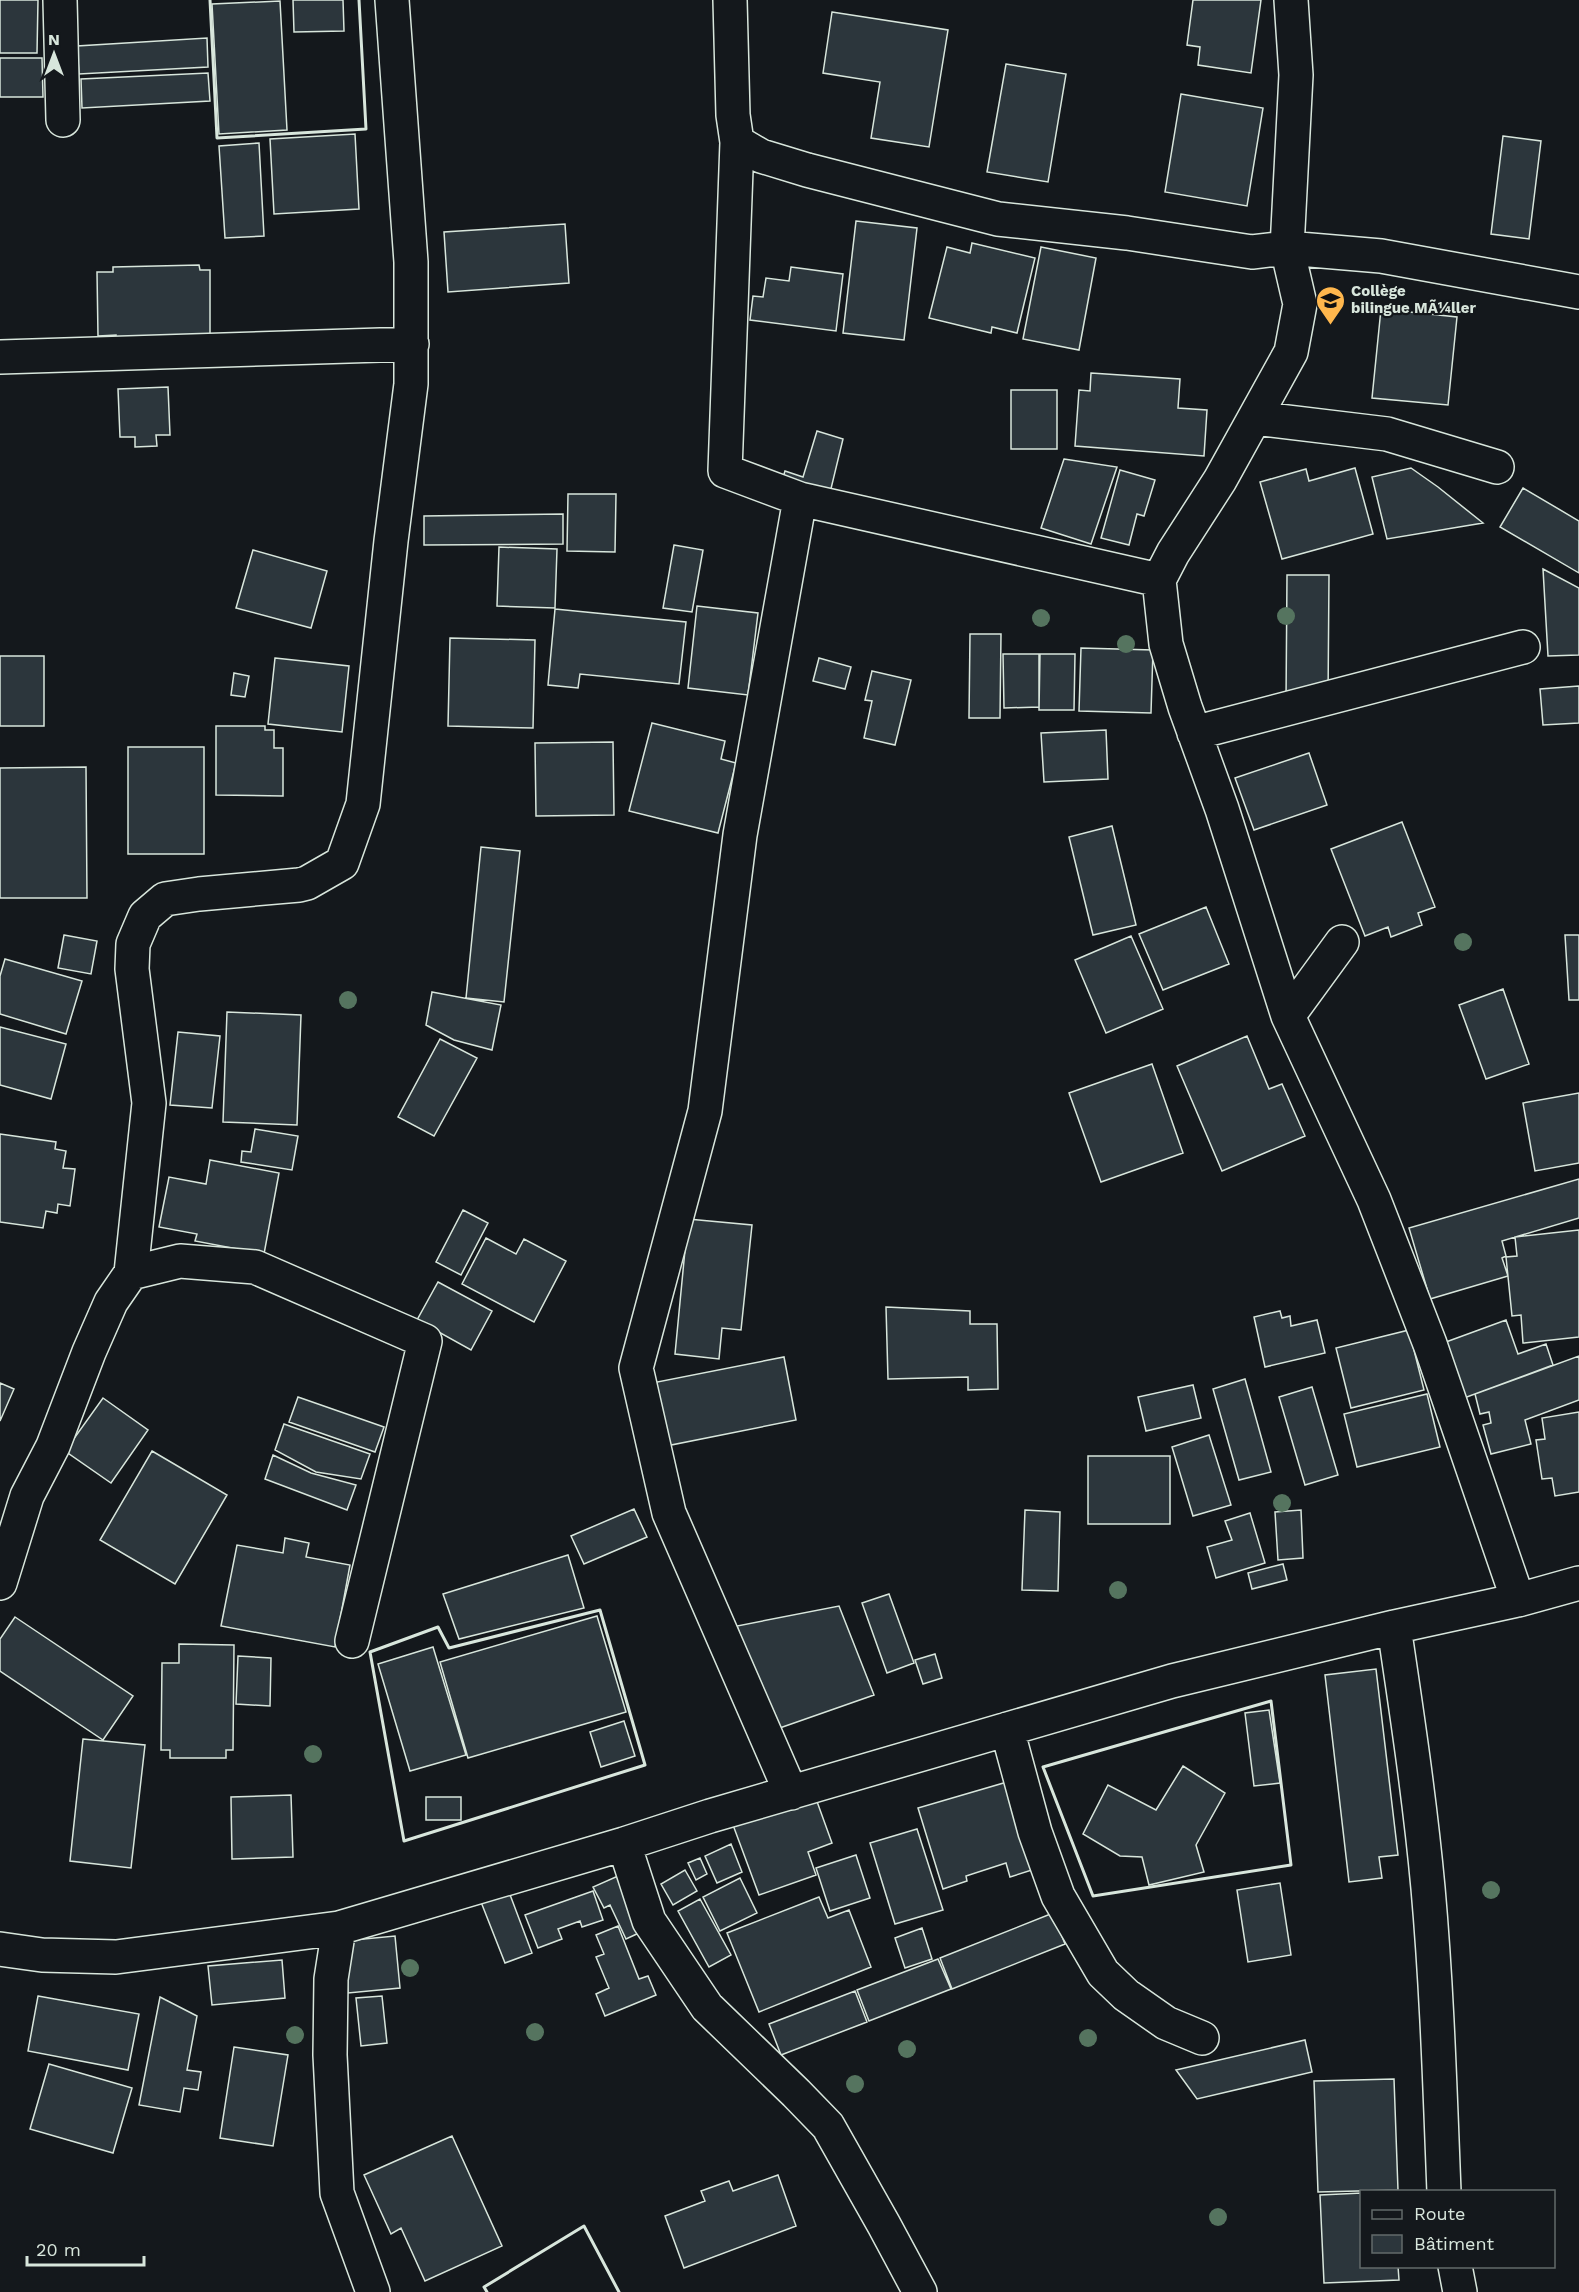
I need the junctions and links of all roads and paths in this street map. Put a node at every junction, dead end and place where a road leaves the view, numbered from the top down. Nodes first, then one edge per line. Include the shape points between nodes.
1 (60, 0) edge
2 (392, 0) edge
3 (730, 0) edge
4 (1291, 0) edge
5 (63, 120) dead end
6 (736, 142) junction
7 (1287, 248) junction
8 (1579, 292) edge
9 (412, 344) junction
10 (0, 357) edge
11 (1255, 418) junction
12 (1497, 467) dead end
13 (800, 499) junction
14 (1159, 580) junction
15 (1523, 647) dead end
16 (1194, 733) junction
17 (1342, 942) dead end
18 (1288, 1016) junction
19 (131, 1273) junction
20 (0, 1583) edge
21 (1579, 1583) edge
22 (1518, 1600) junction
23 (1394, 1627) junction
24 (352, 1641) dead end
25 (1007, 1729) junction
26 (791, 1793) junction
27 (624, 1845) junction
28 (339, 1928) junction
29 (0, 1949) edge
30 (1202, 2038) dead end
31 (1444, 2190) edge
32 (1455, 2268) edge
33 (373, 2292) edge
34 (920, 2292) edge
35 (1460, 2292) edge

1 - 5 street
2 - 9 street via 411,262
3 - 6 street
4 - 7 street via 1296,75
6 - 7 street via 761,156 807,170 998,219 1116,231 1252,252
6 - 13 street via 725,471
7 - 8 street via 1381,256
7 - 11 street via 1300,304 1292,352
9 - 10 street
9 - 19 street via 409,408 363,804 342,863 299,885 165,899 145,916 133,944 132,969 149,1102
11 - 12 street via 1387,434
11 - 14 street
13 - 14 street
13 - 26 street via 740,835 705,1111 636,1368 669,1513
14 - 16 street via 1166,644
15 - 16 street
16 - 18 street
17 - 18 street
18 - 22 street via 1374,1200 1430,1344
19 - 20 street via 111,1302 53,1446 27,1496
19 - 24 street via 180,1262 255,1267 425,1341
21 - 22 street
22 - 23 street
23 - 25 street via 1172,1681
23 - 31 street via 1428,1888
25 - 26 street
25 - 30 street via 1035,1832 1058,1896 1103,1973 1166,2024
26 - 27 street
27 - 28 street
27 - 34 street via 649,1921 707,2007 828,2126
28 - 29 street via 116,1957 42,1955
28 - 33 street via 331,1979 330,2055 337,2193
32 - 35 street

